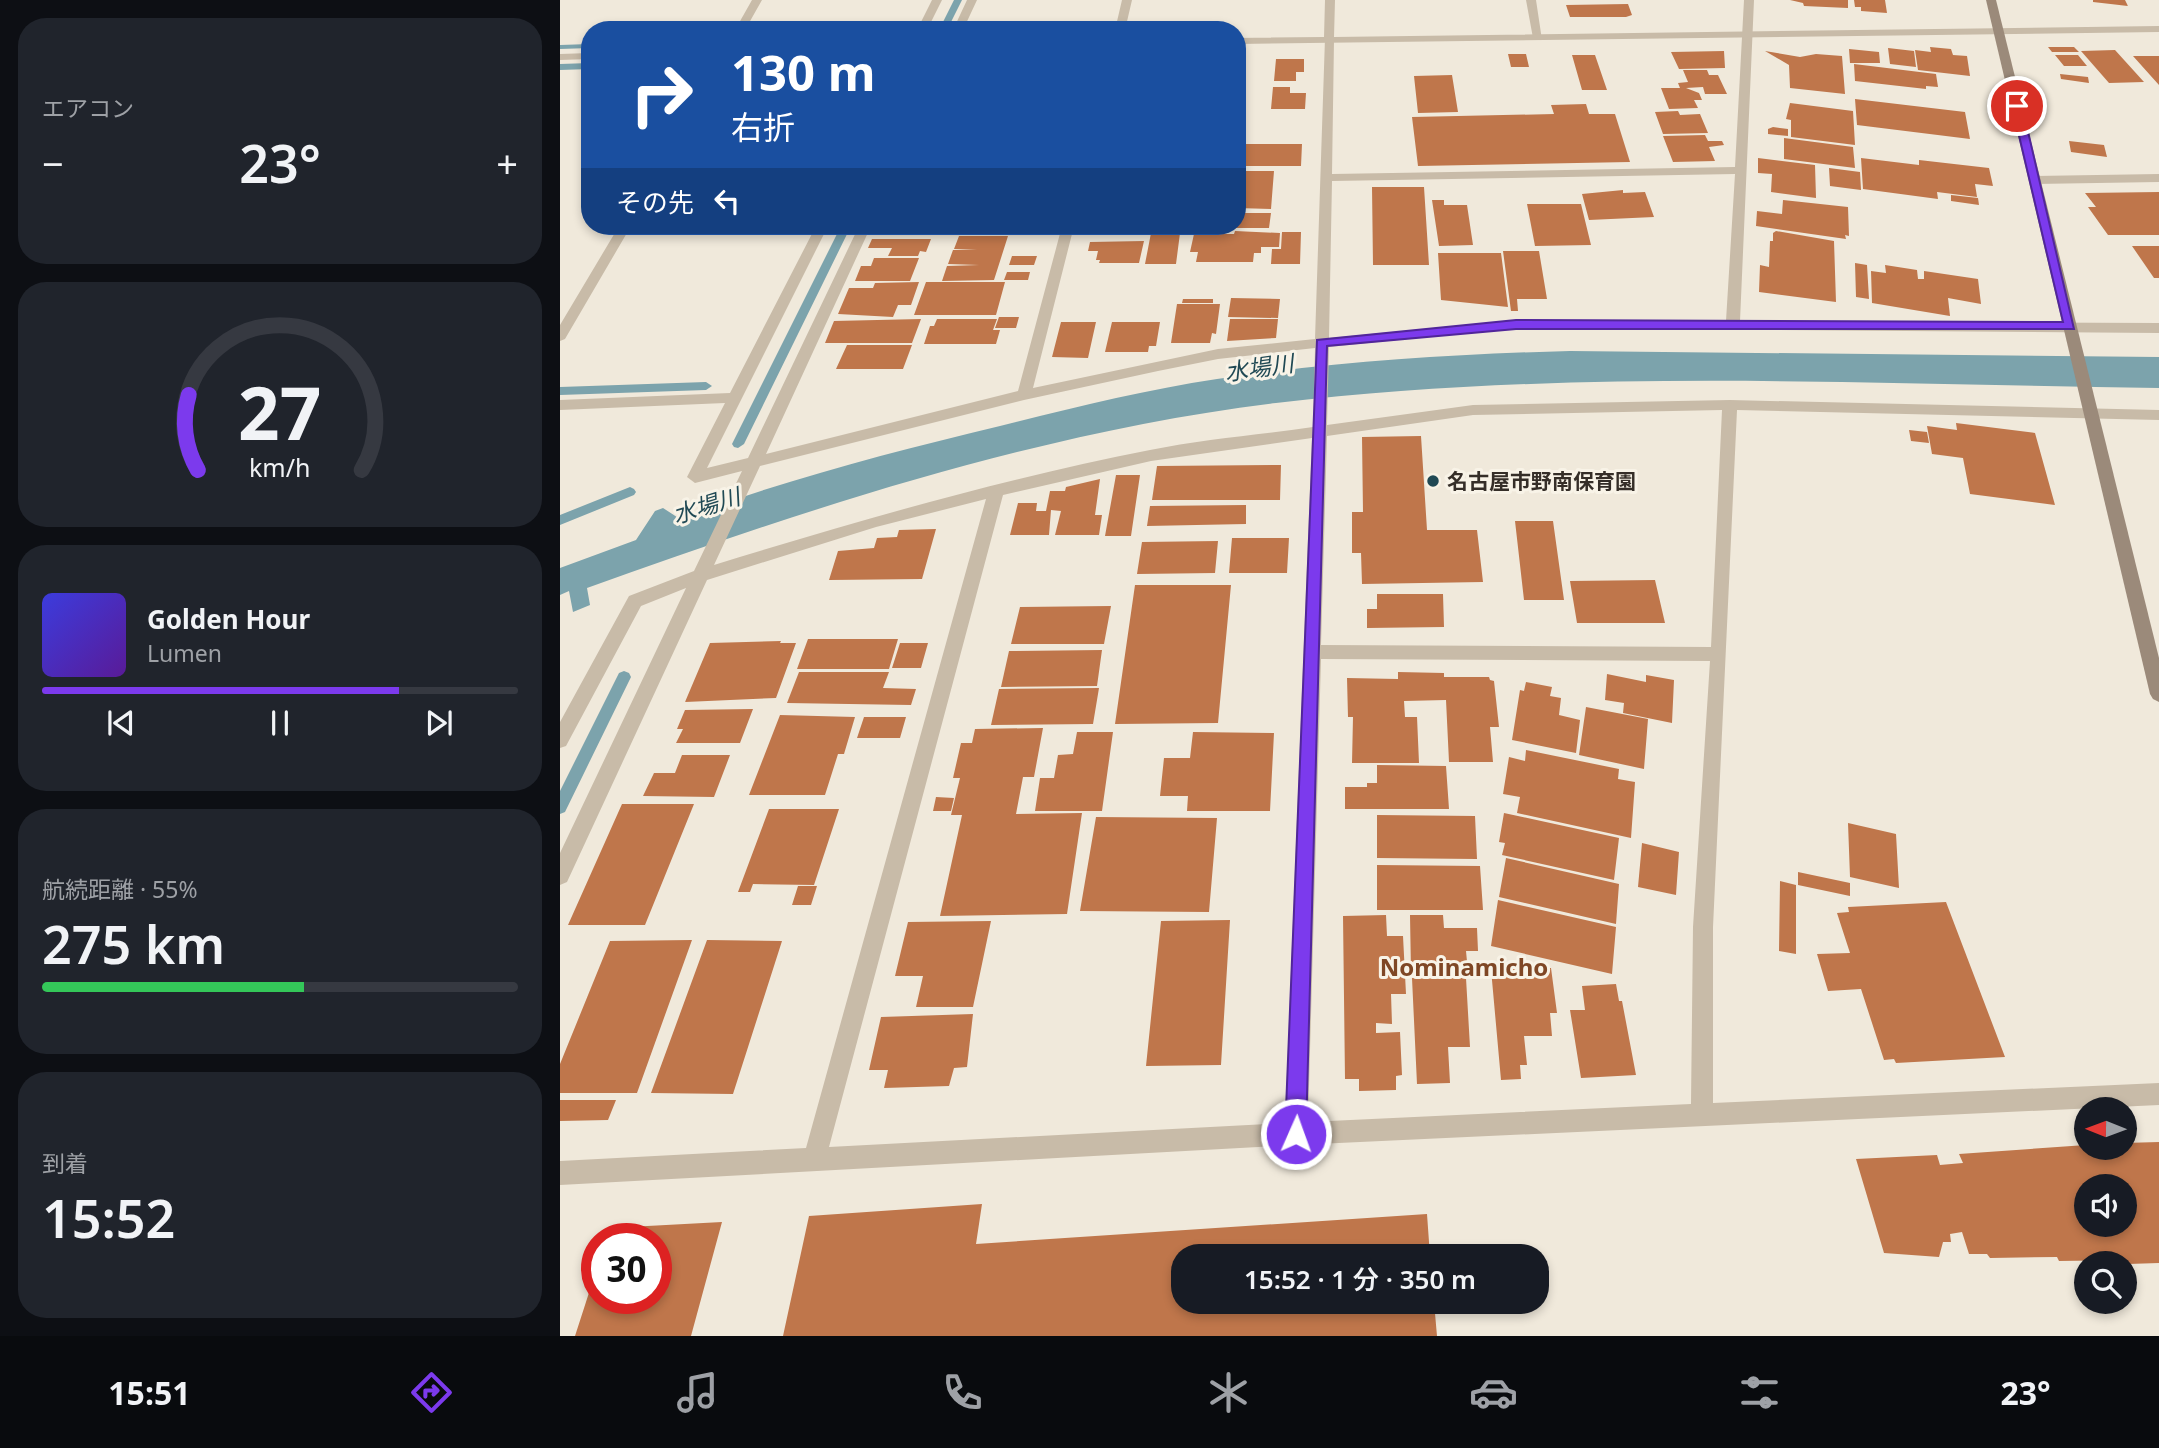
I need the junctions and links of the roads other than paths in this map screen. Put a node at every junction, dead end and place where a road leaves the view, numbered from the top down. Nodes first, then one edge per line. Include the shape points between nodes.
1 (757, 0) edge
2 (937, 0) edge
3 (972, 0) edge
4 (1127, 0) edge
5 (1330, 0) edge
6 (1531, 0) edge
7 (1749, 0) edge
8 (1991, 0) edge
9 (745, 21) edge
10 (926, 21) edge
11 (962, 21) edge
12 (1122, 21) edge
13 (2159, 29) edge
14 (1999, 32) junction
15 (1748, 35) junction
16 (1538, 38) junction
17 (1329, 40) junction
18 (1246, 41) edge
19 (581, 56) edge
20 (560, 57) edge
21 (1739, 170) junction
22 (1325, 178) junction
23 (2159, 178) edge
24 (2035, 180) junction
25 (620, 235) edge
26 (817, 235) edge
27 (861, 235) edge
28 (1066, 235) edge
29 (1734, 325) junction
30 (2159, 328) edge
31 (2071, 332) junction
32 (560, 336) edge
33 (1321, 345) junction
34 (1024, 395) junction
35 (735, 398) junction
36 (560, 405) edge
37 (1730, 405) junction
38 (2090, 413) junction
39 (2159, 415) edge
40 (1319, 426) junction
41 (752, 464) junction
42 (996, 491) junction
43 (700, 576) junction
44 (1312, 652) junction
45 (1719, 654) junction
46 (2158, 687) edge
47 (560, 740) edge
48 (560, 875) edge
49 (2159, 1094) edge
50 (1702, 1117) junction
51 (1296, 1134) junction
52 (814, 1161) junction
53 (560, 1173) edge

1 - 9 street
2 - 10 street
3 - 11 street
4 - 12 street
5 - 17 street
6 - 16 street
7 - 15 street
8 - 14 main road
13 - 14 street
14 - 15 street
14 - 24 main road
15 - 16 street
15 - 21 street
16 - 17 street
17 - 18 street
17 - 22 street
19 - 20 street
21 - 22 street
21 - 29 street
22 - 33 street
23 - 24 street
24 - 31 main road
25 - 32 street
26 - 35 street
27 - 41 street
28 - 34 street
29 - 31 street
29 - 33 street via 1516,324
30 - 31 street
31 - 38 main road
33 - 34 street via 1218,354
33 - 40 street
34 - 41 street
35 - 36 street
35 - 41 street via 695,477
37 - 38 street
37 - 40 street via 1473,410
37 - 45 street
38 - 39 street
38 - 46 main road
40 - 42 street via 1151,455
40 - 44 street
41 - 43 street
42 - 43 street via 876,521
42 - 52 street
43 - 47 street via 635,601
43 - 48 street
44 - 45 street
44 - 51 street
45 - 50 street via 1703,927
49 - 50 street
50 - 51 street
51 - 52 street
52 - 53 street

